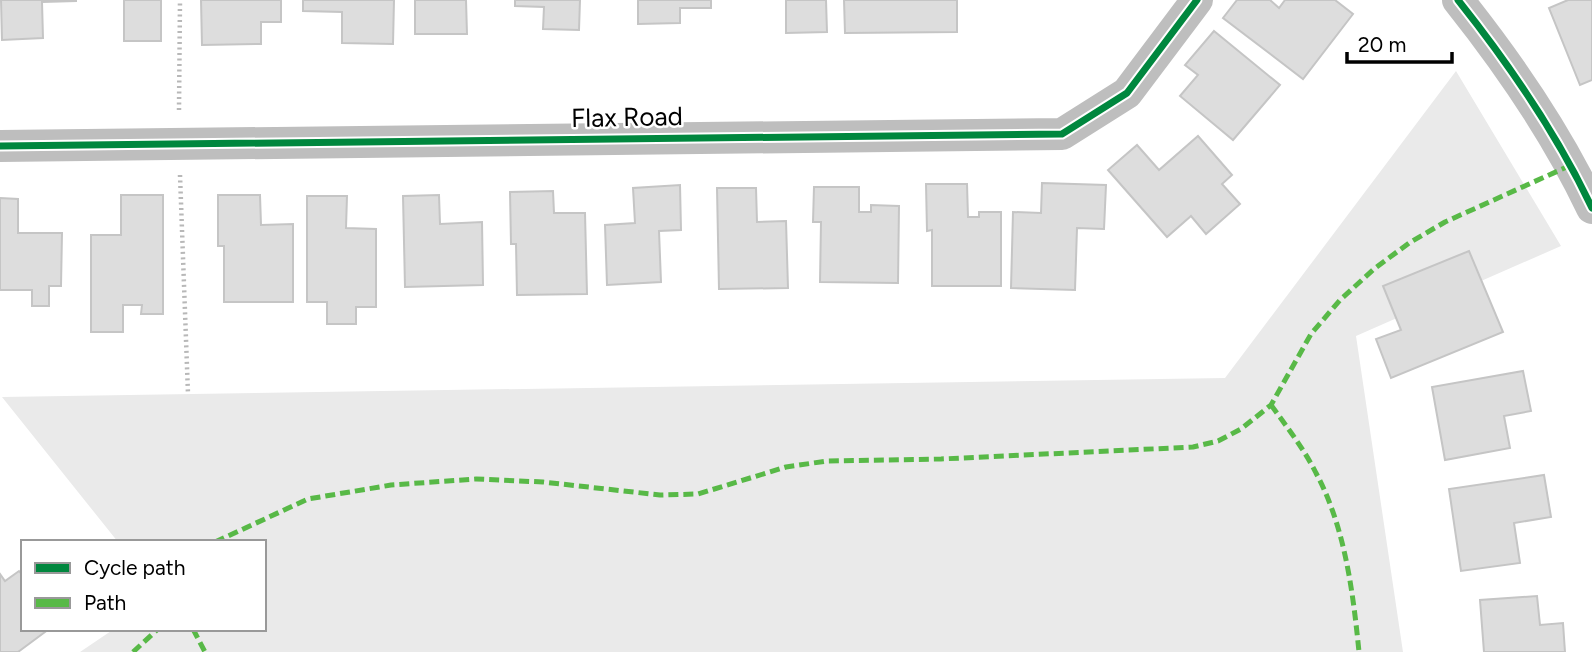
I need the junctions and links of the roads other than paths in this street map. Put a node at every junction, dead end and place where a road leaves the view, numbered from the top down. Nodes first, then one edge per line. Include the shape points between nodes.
1 (1198, 0) edge
2 (1458, 0) edge
3 (0, 146) edge
4 (1590, 200) edge

1 - 3 street, Flax Road via 1127,93 1062,134
2 - 4 street via 1490,39

